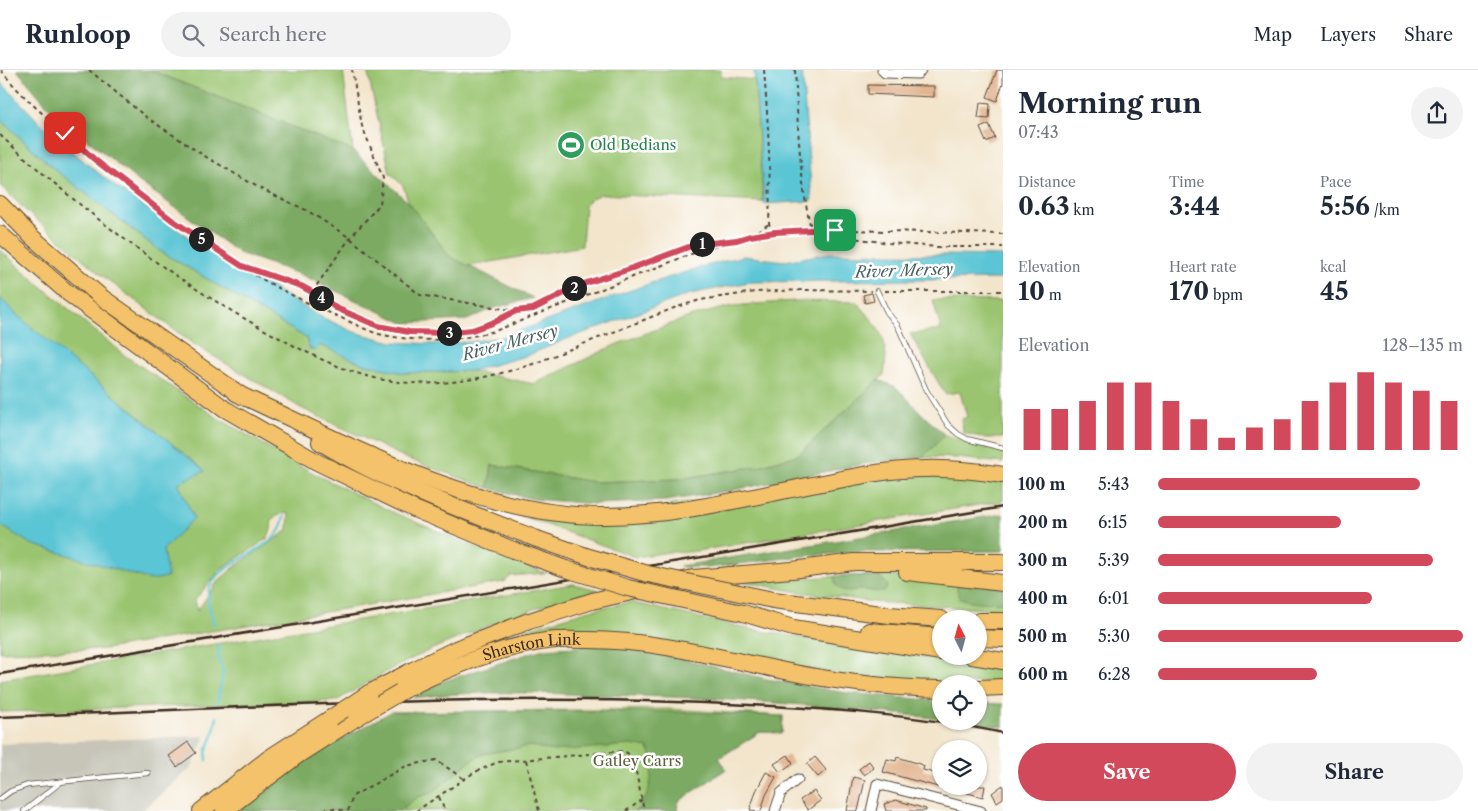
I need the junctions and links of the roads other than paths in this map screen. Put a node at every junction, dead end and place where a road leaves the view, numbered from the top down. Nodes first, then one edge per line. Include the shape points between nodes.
1 (882, 70) edge
2 (921, 70) edge
3 (0, 204) edge
4 (0, 234) edge
5 (877, 291) road end
6 (236, 393) junction
7 (1003, 448) edge
8 (1003, 475) edge
9 (1003, 562) edge
10 (792, 570) junction
11 (1003, 582) edge
12 (743, 612) junction
13 (932, 618) edge
14 (988, 621) edge
15 (1003, 622) edge
16 (932, 636) edge
17 (988, 638) edge
18 (1003, 639) edge
19 (932, 651) edge
20 (988, 659) edge
21 (1003, 661) edge
22 (880, 686) junction
23 (1003, 687) edge
24 (932, 688) edge
25 (987, 688) edge
26 (932, 696) edge
27 (987, 697) edge
28 (1003, 697) edge
29 (148, 773) dead end
30 (798, 780) dead end
31 (62, 781) junction
32 (0, 799) edge
33 (24, 811) edge
34 (201, 811) edge
35 (224, 811) edge
36 (775, 811) edge
37 (871, 811) edge
38 (981, 811) edge

1 - 2 street via 918,74
3 - 6 highway via 100,296
4 - 12 highway, bridge via 68,293 225,409 318,462 414,509 566,569 628,588
5 - 7 lane via 898,326 926,390 948,425 967,440
6 - 8 highway via 420,476 475,496 557,513 604,516 672,511 858,476 907,470 960,470
6 - 13 highway, bridge via 328,448 377,472 479,517 589,557 648,574 773,600
9 - 10 highway via 854,562
10 - 11 highway via 907,572
10 - 34 highway, Sharston Link, bridge via 692,578 572,607 456,650 369,693 269,758
12 - 16 highway via 886,633
12 - 19 highway via 793,628
14 - 15 highway
17 - 18 highway
20 - 21 highway
22 - 24 highway
22 - 26 highway
22 - 35 highway, Sharston Link, bridge via 813,677 629,641 547,641 490,655 436,674 400,692 298,755
23 - 25 highway
27 - 28 highway
29 - 31 lane
30 - 36 street via 781,793
31 - 32 lane via 28,785
31 - 33 lane
37 - 38 street via 877,784

